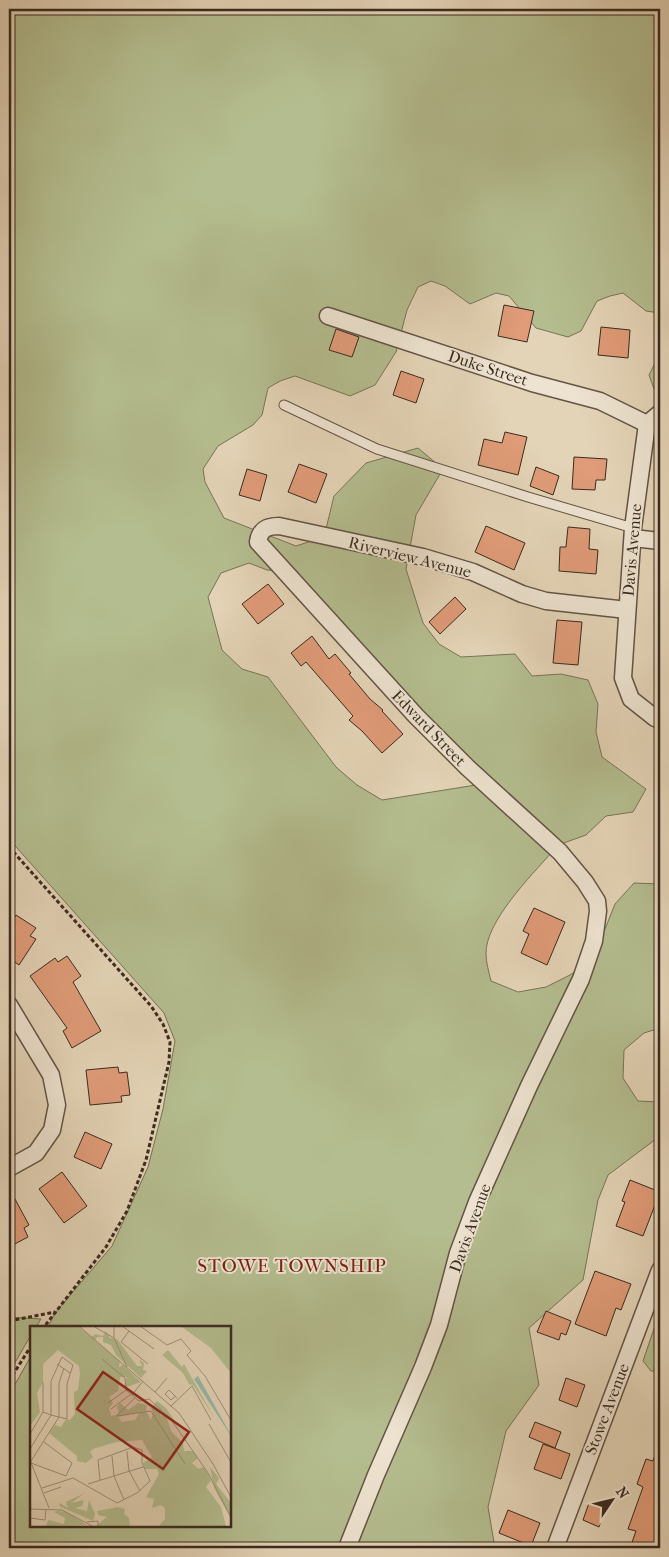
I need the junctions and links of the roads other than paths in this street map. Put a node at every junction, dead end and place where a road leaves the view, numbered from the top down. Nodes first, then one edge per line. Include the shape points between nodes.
1 (328, 316) dead end
2 (284, 405) dead end
3 (660, 413) edge
4 (646, 424) junction
5 (633, 533) junction
6 (660, 541) edge
7 (258, 542) joint
8 (627, 610) junction
9 (660, 720) edge
10 (598, 911) joint
11 (9, 1005) edge
12 (9, 1168) edge
13 (660, 1270) edge
14 (348, 1548) edge
15 (555, 1548) edge

1 - 4 street, Duke Street via 532,383 600,401
2 - 5 lane via 377,449
3 - 4 street
4 - 5 street, Davis Avenue
5 - 6 street
5 - 8 street, Davis Avenue
7 - 8 street, Riverview Avenue via 264,529 279,526 422,557 473,572 546,601
7 - 10 street, Edward Street via 416,716 560,852 597,901
8 - 9 street, Davis Avenue via 623,678 631,699
10 - 14 street, Davis Avenue via 594,941 582,979 477,1202 458,1253 439,1325
11 - 12 street via 52,1075 57,1105 52,1130 36,1153
13 - 15 street, Stowe Avenue

